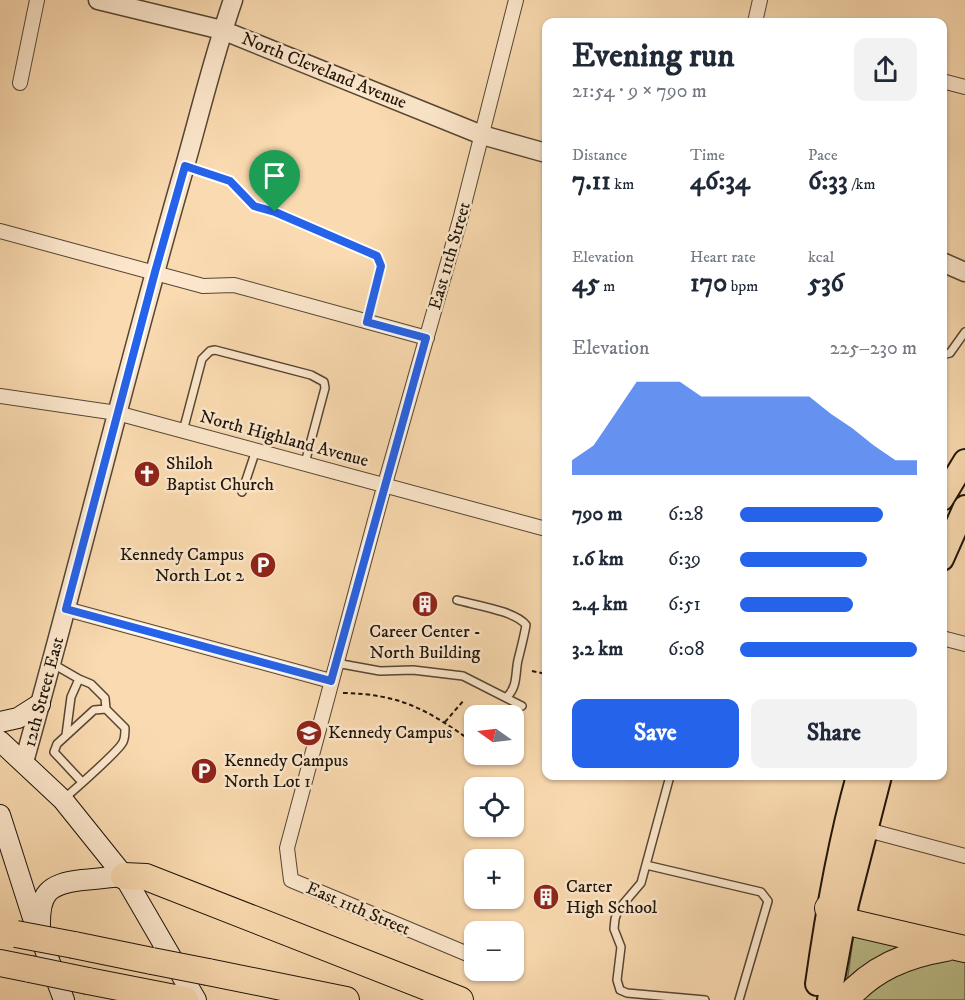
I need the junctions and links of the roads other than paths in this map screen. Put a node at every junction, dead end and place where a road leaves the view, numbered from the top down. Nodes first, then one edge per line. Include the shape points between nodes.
1 (37, 0) edge
2 (98, 0) edge
3 (233, 0) edge
4 (516, 0) edge
5 (760, 0) edge
6 (124, 3) edge
7 (756, 18) edge
8 (222, 30) junction
9 (947, 82) edge
10 (20, 83) dead end
11 (965, 87) edge
12 (482, 135) junction
13 (542, 152) edge
14 (185, 166) junction
15 (0, 231) edge
16 (947, 264) edge
17 (155, 272) junction
18 (965, 272) edge
19 (367, 322) junction
20 (965, 332) edge
21 (426, 338) junction
22 (947, 354) edge
23 (0, 396) edge
24 (117, 413) junction
25 (183, 431) junction
26 (256, 450) junction
27 (965, 461) edge
28 (305, 463) junction
29 (384, 484) junction
30 (947, 491) edge
31 (242, 492) dead end
32 (965, 507) edge
33 (542, 528) edge
34 (947, 548) edge
35 (457, 600) dead end
36 (66, 609) junction
37 (947, 639) edge
38 (965, 644) edge
39 (52, 663) junction
40 (336, 663) junction
41 (79, 679) junction
42 (331, 681) junction
43 (507, 697) junction
44 (40, 704) junction
45 (520, 705) edge
46 (106, 709) junction
47 (0, 722) edge
48 (66, 735) junction
49 (0, 741) edge
50 (24, 762) junction
51 (669, 780) edge
52 (858, 780) edge
53 (878, 780) edge
54 (82, 782) junction
55 (63, 800) junction
56 (0, 815) edge
57 (855, 826) junction
58 (965, 856) edge
59 (646, 864) junction
60 (124, 876) junction
61 (840, 911) junction
62 (8, 932) edge
63 (43, 943) junction
64 (962, 943) edge
65 (464, 953) edge
66 (0, 963) edge
67 (185, 999) edge
68 (64, 1000) edge
69 (346, 1000) edge
70 (460, 1000) edge
71 (705, 1000) edge
72 (739, 1000) edge
73 (814, 1000) edge
74 (829, 1000) edge
75 (845, 1000) edge

1 - 10 street
2 - 6 street, North Cleveland Avenue
3 - 8 street, 12th Street East
4 - 12 street, East 11th Street
5 - 7 street
6 - 8 street, North Cleveland Avenue
8 - 12 street, North Cleveland Avenue
8 - 14 street, 12th Street East
9 - 11 street
12 - 13 street, North Cleveland Avenue
12 - 21 street, East 11th Street
14 - 17 street, 12th Street East
14 - 19 lane via 230,181 254,206 377,256 381,266
15 - 17 street
16 - 18 street
17 - 19 street via 203,286 234,285
17 - 24 street, 12th Street East
19 - 21 street
20 - 22 lane
21 - 29 street, East 11th Street
23 - 24 street, North Highland Avenue
24 - 25 street, North Highland Avenue
24 - 36 street, 12th Street East
25 - 26 street, North Highland Avenue
25 - 28 lane via 202,359 215,350 324,382 326,388
26 - 28 street, North Highland Avenue
26 - 31 lane
27 - 30 main road
28 - 29 street, North Highland Avenue
29 - 33 street, North Highland Avenue
29 - 40 street, East 11th Street
32 - 34 main road
35 - 43 lane via 512,615 526,625 512,692
36 - 39 street, 12th Street East
36 - 42 street
37 - 38 street
39 - 41 lane
39 - 44 street, 12th Street East
40 - 42 street, East 11th Street
40 - 43 lane via 380,671 463,676
41 - 46 lane via 91,684 105,698
41 - 48 lane via 71,697
42 - 65 street, East 11th Street via 287,848 291,880
43 - 45 lane
44 - 47 main road via 18,718
44 - 50 street, 12th Street East
46 - 48 lane via 94,710
46 - 54 lane via 125,728 123,743
48 - 54 lane via 54,752
49 - 50 main road
50 - 55 main road
51 - 59 lane
52 - 57 main road
53 - 57 main road
54 - 55 lane
55 - 60 main road
56 - 63 main road
57 - 58 street
57 - 61 main road
59 - 71 lane via 641,883 615,919 614,929 621,948 618,986 637,995
59 - 72 lane via 765,896 768,901 764,917
60 - 63 main road via 56,885 41,905
60 - 67 main road
60 - 70 highway via 146,877
61 - 64 highway
61 - 73 main road
61 - 74 main road
62 - 69 highway, bridge
63 - 68 main road
64 - 75 highway via 924,951 885,966 866,978
66 - 67 highway, bridge

